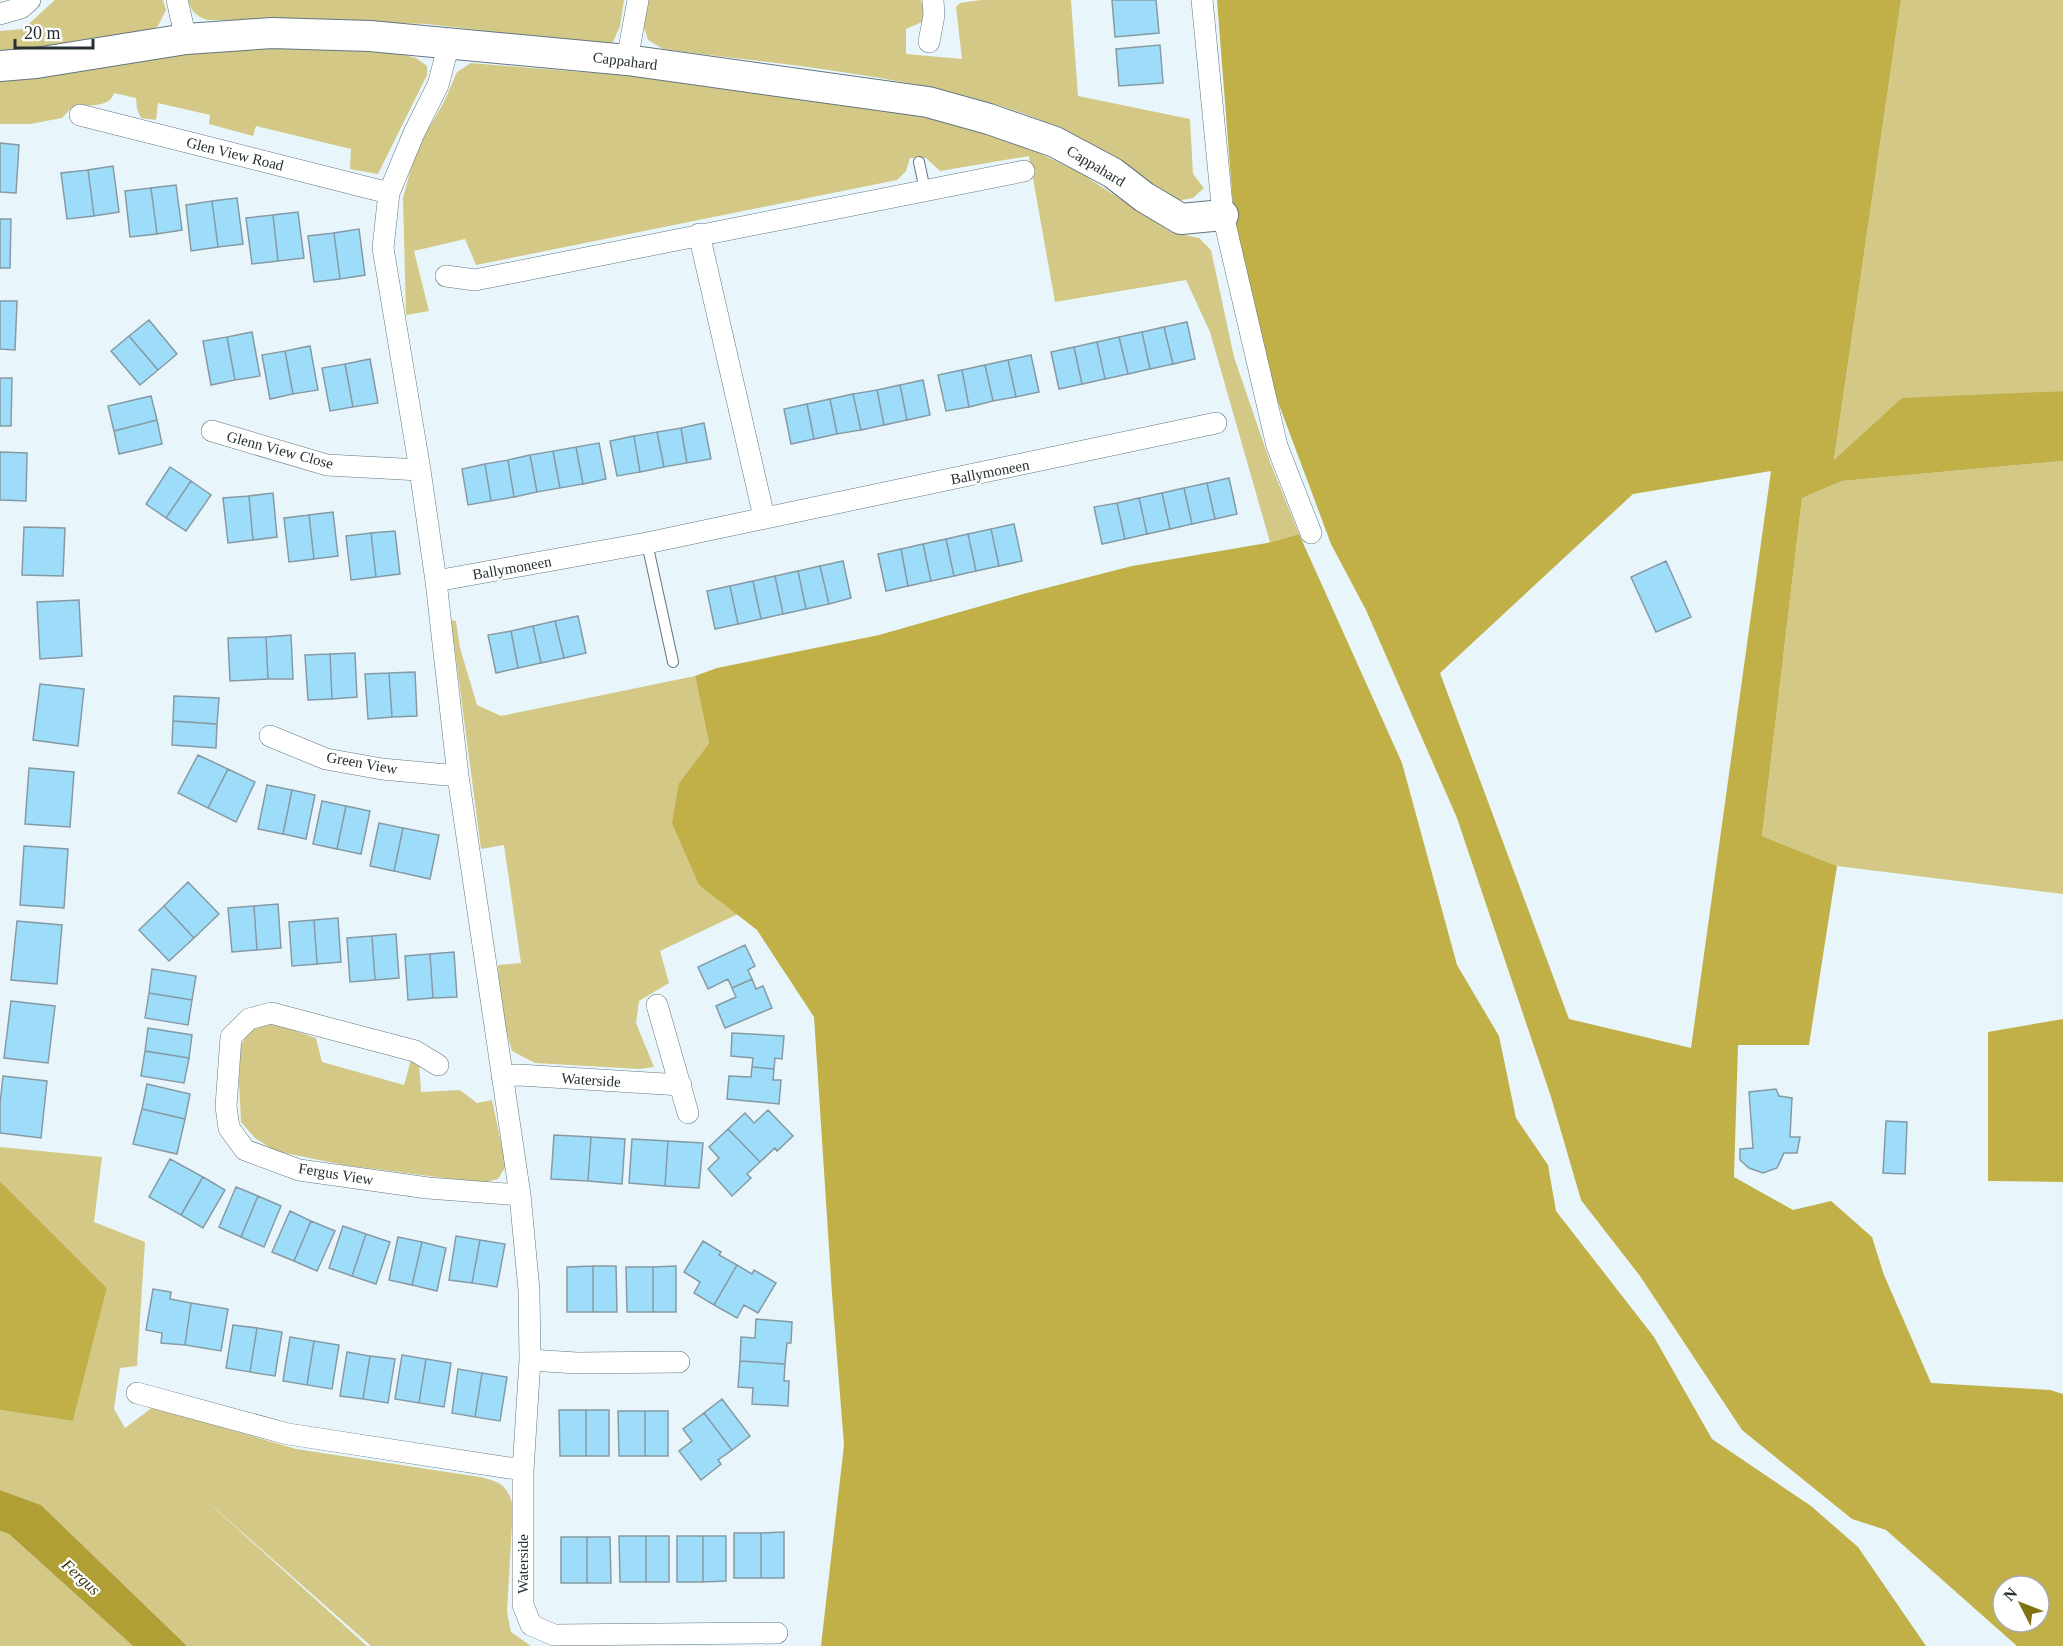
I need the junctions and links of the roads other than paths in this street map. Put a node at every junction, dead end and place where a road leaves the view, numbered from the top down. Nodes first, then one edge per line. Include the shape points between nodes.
1 (30, 0) edge
2 (177, 0) edge
3 (638, 0) edge
4 (933, 0) edge
5 (1202, 0) edge
6 (0, 14) edge
7 (186, 39) junction
8 (929, 42) dead end
9 (449, 44) junction
10 (627, 60) junction
11 (0, 66) edge
12 (81, 115) dead end
13 (919, 162) dead end
14 (1024, 171) dead end
15 (925, 190) junction
16 (389, 193) junction
17 (1223, 215) junction
18 (699, 234) junction
19 (446, 276) dead end
20 (1216, 423) dead end
21 (212, 431) dead end
22 (420, 470) junction
23 (764, 517) junction
24 (1311, 533) dead end
25 (647, 543) junction
26 (436, 581) junction
27 (674, 662) dead end
28 (270, 736) dead end
29 (458, 776) junction
30 (657, 1005) dead end
31 (438, 1065) dead end
32 (502, 1076) junction
33 (681, 1085) junction
34 (688, 1113) dead end
35 (520, 1195) junction
36 (530, 1360) junction
37 (679, 1362) dead end
38 (136, 1393) dead end
39 (523, 1470) junction
40 (777, 1633) dead end

1 - 6 street via 21,8
2 - 7 street
3 - 10 street
4 - 8 street
5 - 17 street
7 - 9 main road, Cappahard via 273,33 370,36
7 - 11 main road, Cappahard
9 - 10 main road, Cappahard
9 - 16 street, Waterside via 438,85
10 - 17 main road, Cappahard via 928,102 1054,142 1113,173 1181,219
12 - 16 street, Glen View Road
13 - 15 lane
14 - 15 street
15 - 18 street
16 - 22 street, Waterside via 383,248
17 - 24 street via 1277,446
18 - 19 street via 475,280
18 - 23 street
20 - 23 street, Ballymoneen
21 - 22 street, Glenn View Close via 327,465
22 - 26 street, Waterside
23 - 25 street, Ballymoneen
25 - 26 street, Ballymoneen
25 - 27 lane
26 - 29 street, Waterside
28 - 29 street, Green View via 326,759
29 - 32 street, Waterside
30 - 33 street
31 - 35 street, Fergus View via 415,1051 271,1013 249,1019 231,1037 226,1106 229,1128 245,1150 300,1170 428,1188
32 - 33 street, Waterside
32 - 35 street, Waterside
33 - 34 street
35 - 36 street, Waterside via 529,1290
36 - 37 street
36 - 39 street, Waterside
38 - 39 street via 288,1434
39 - 40 street, Waterside via 524,1605 531,1625 554,1635

